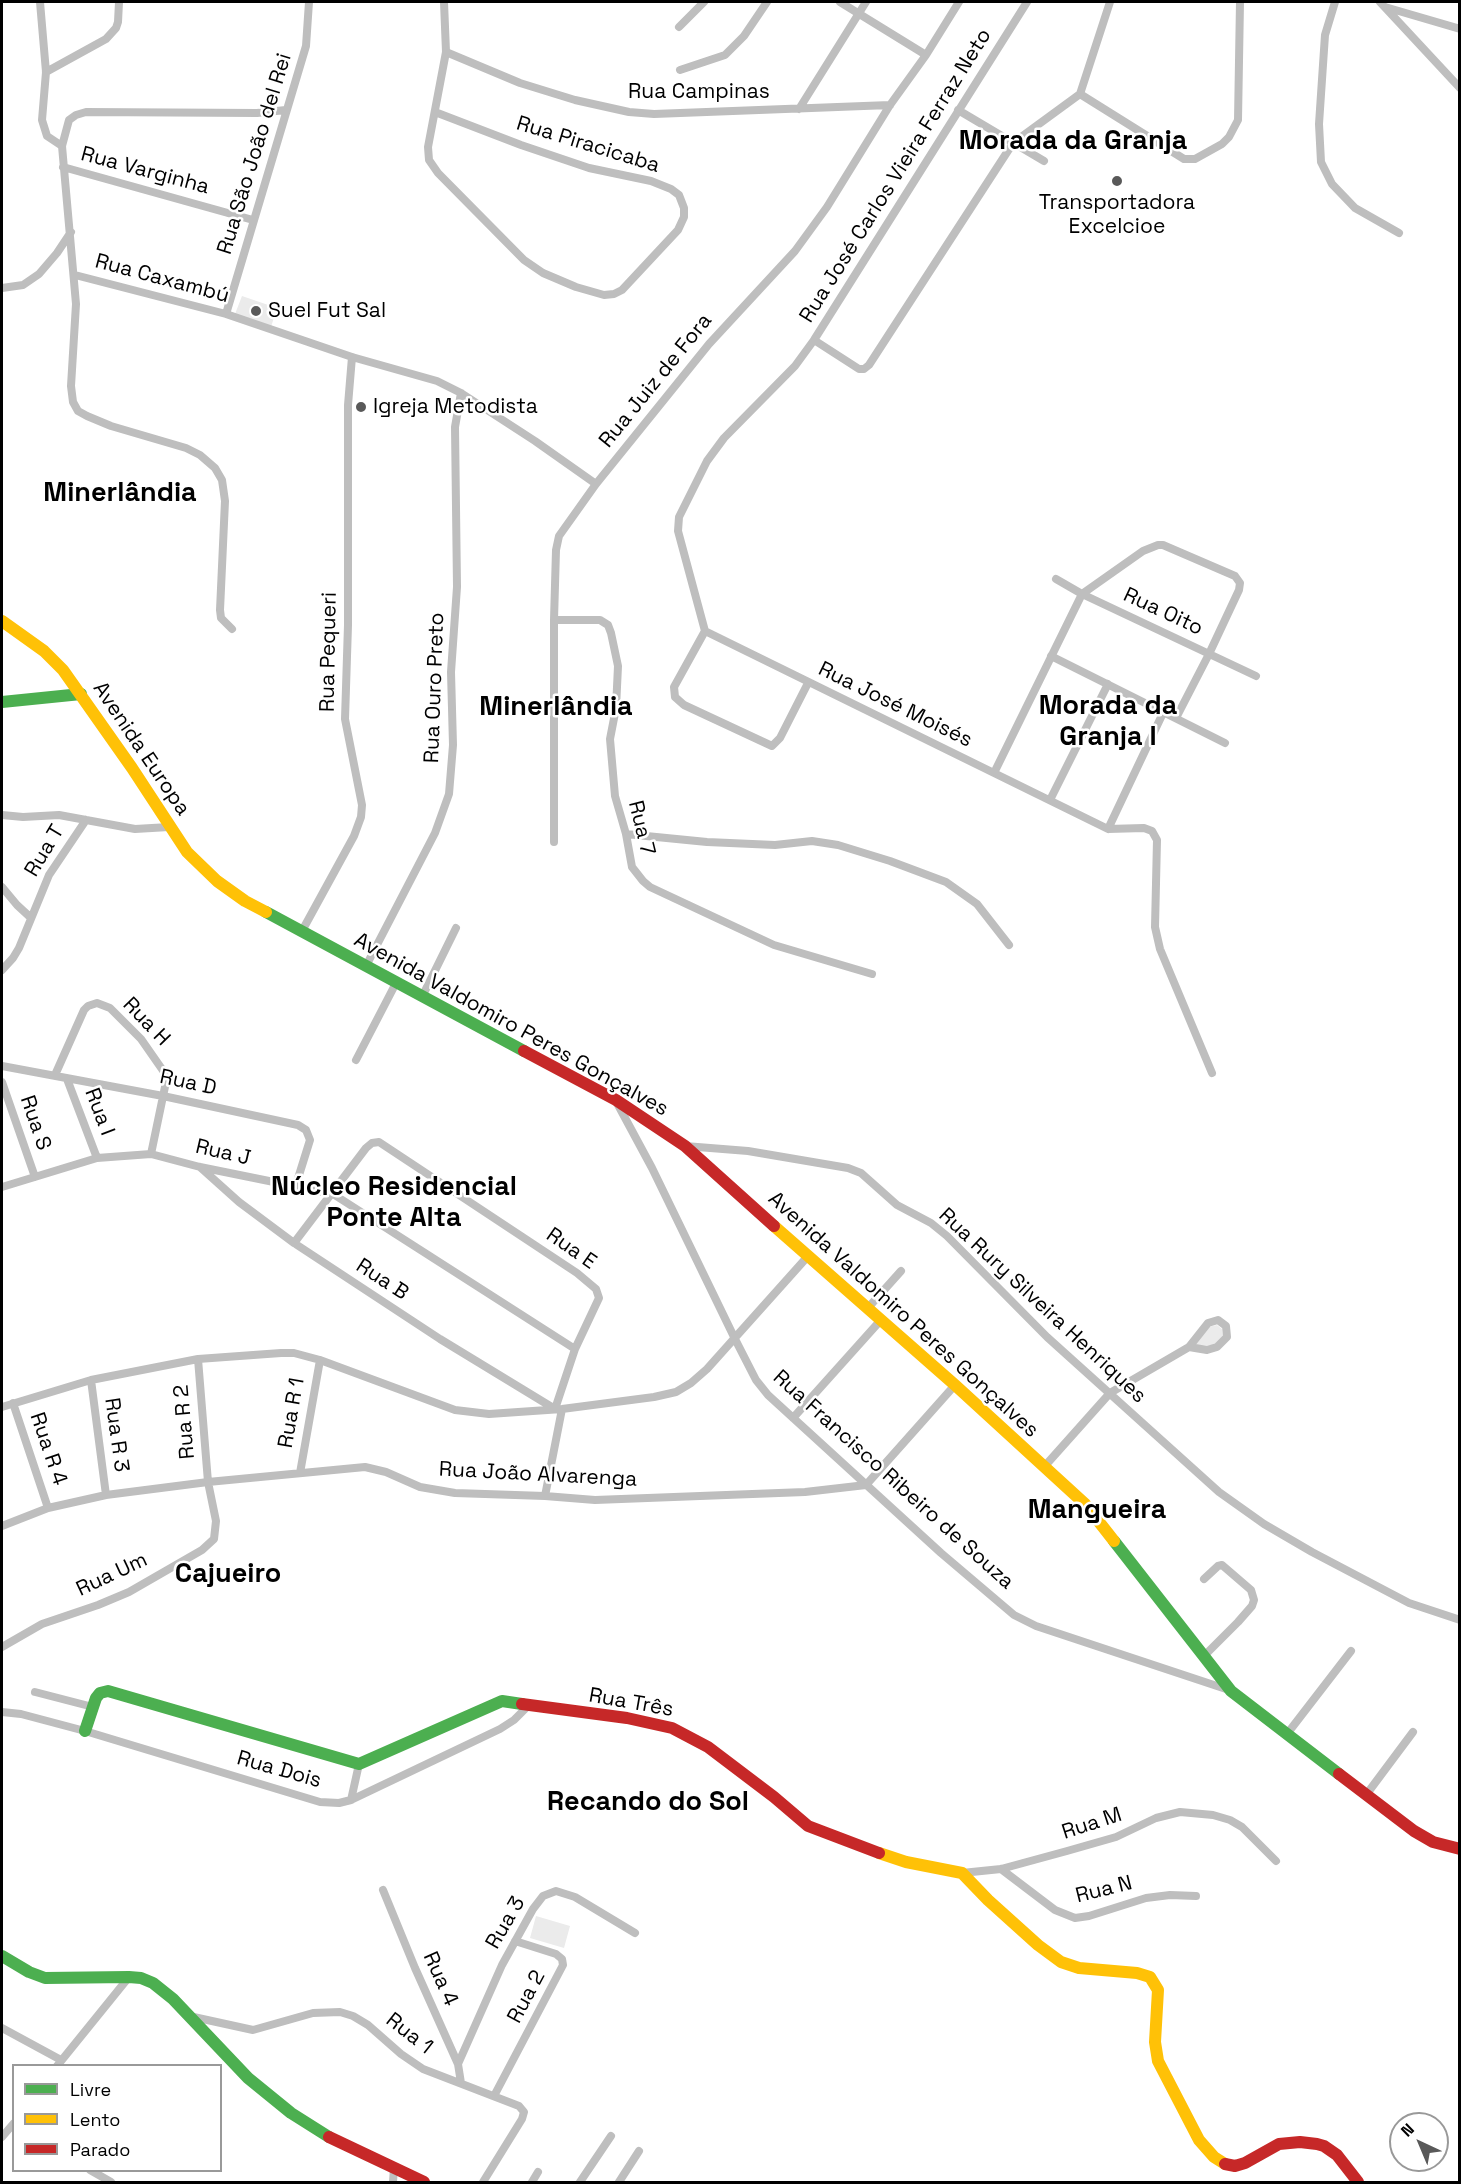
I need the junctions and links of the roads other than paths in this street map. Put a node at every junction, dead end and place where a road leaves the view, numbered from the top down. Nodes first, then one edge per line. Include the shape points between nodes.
1 (40, 2) edge
2 (119, 2) edge
3 (309, 2) edge
4 (444, 2) edge
5 (704, 2) edge
6 (767, 2) edge
7 (840, 2) edge
8 (866, 2) edge
9 (959, 2) edge
10 (1028, 2) edge
11 (1110, 2) edge
12 (1240, 2) edge
13 (1335, 2) edge
14 (1382, 4) edge
15 (859, 13) junction
16 (679, 27) dead end
17 (1460, 28) edge
18 (446, 52) junction
19 (926, 55) junction
20 (680, 70) dead end
21 (46, 72) junction
22 (1460, 88) edge
23 (1080, 94) junction
24 (890, 105) junction
25 (799, 109) junction
26 (286, 110) junction
27 (958, 110) junction
28 (435, 112) junction
29 (1013, 143) junction
30 (62, 146) junction
31 (1044, 161) dead end
32 (63, 167) junction
33 (253, 220) junction
34 (71, 232) junction
35 (1400, 233) dead end
36 (75, 275) junction
37 (2, 288) edge
38 (226, 314) junction
39 (814, 340) junction
40 (352, 357) junction
41 (460, 393) junction
42 (596, 484) junction
43 (1056, 579) dead end
44 (1082, 594) junction
45 (554, 620) junction
46 (2, 621) edge
47 (232, 630) dead end
48 (705, 631) junction
49 (1209, 654) junction
50 (1051, 656) junction
51 (1256, 676) dead end
52 (808, 683) junction
53 (1108, 684) junction
54 (81, 694) junction
55 (2, 702) edge
56 (1163, 713) junction
57 (1176, 718) junction
58 (1225, 743) dead end
59 (994, 773) junction
60 (1050, 800) junction
61 (2, 815) edge
62 (86, 820) junction
63 (169, 827) junction
64 (1108, 829) junction
65 (626, 834) junction
66 (554, 842) dead end
67 (2, 887) edge
68 (245, 901) joint
69 (30, 917) junction
70 (456, 928) dead end
71 (302, 931) junction
72 (1009, 945) dead end
73 (366, 966) junction
74 (3, 968) edge
75 (872, 974) dead end
76 (396, 983) junction
77 (422, 997) junction
78 (356, 1060) dead end
79 (2, 1066) edge
80 (1212, 1073) dead end
81 (55, 1075) junction
82 (68, 1079) junction
83 (2, 1082) edge
84 (163, 1096) junction
85 (616, 1100) junction
86 (643, 1118) junction
87 (632, 1131) junction
88 (685, 1146) junction
89 (151, 1154) junction
90 (97, 1158) junction
91 (200, 1167) junction
92 (35, 1177) junction
93 (2, 1187) edge
94 (295, 1188) junction
95 (333, 1194) junction
96 (294, 1243) junction
97 (809, 1256) junction
98 (901, 1271) dead end
99 (867, 1309) junction
100 (880, 1321) junction
101 (735, 1339) junction
102 (1189, 1347) junction
103 (575, 1349) junction
104 (198, 1359) junction
105 (320, 1360) junction
106 (91, 1380) junction
107 (954, 1385) junction
108 (1110, 1393) junction
109 (13, 1403) junction
110 (2, 1407) edge
111 (558, 1409) junction
112 (793, 1418) junction
113 (1044, 1467) junction
114 (300, 1473) junction
115 (208, 1482) junction
116 (866, 1485) junction
117 (106, 1495) junction
118 (545, 1496) junction
119 (48, 1508) junction
120 (2, 1526) edge
121 (1204, 1580) dead end
122 (1460, 1620) edge
123 (2, 1647) edge
124 (1351, 1651) dead end
125 (1203, 1657) junction
126 (1231, 1691) junction
127 (35, 1692) dead end
128 (529, 1705) junction
129 (93, 1707) junction
130 (2, 1712) edge
131 (85, 1731) junction
132 (1413, 1732) dead end
133 (1287, 1734) junction
134 (359, 1764) junction
135 (1366, 1795) junction
136 (351, 1800) junction
137 (1458, 1847) edge
138 (1276, 1861) dead end
139 (1001, 1869) junction
140 (962, 1873) junction
141 (383, 1890) dead end
142 (1196, 1896) dead end
143 (635, 1933) dead end
144 (515, 1941) junction
145 (2, 1956) edge
146 (129, 1977) junction
147 (189, 2016) junction
148 (2, 2028) edge
149 (59, 2063) edge
150 (458, 2064) junction
151 (461, 2083) junction
152 (494, 2096) junction
153 (12, 2125) edge
154 (611, 2136) dead end
155 (2, 2137) edge
156 (639, 2151) dead end
157 (394, 2168) junction
158 (94, 2172) edge
159 (538, 2172) dead end
160 (111, 2182) edge
161 (393, 2182) edge
162 (424, 2182) edge
163 (483, 2182) edge
164 (532, 2182) edge
165 (580, 2182) edge
166 (619, 2182) edge
167 (1358, 2182) edge
168 (1365, 2182) edge

1 - 21 street
2 - 21 street via 116,28 106,39
3 - 26 street, Rua São João del Rei via 306,46
4 - 18 street
5 - 16 street
6 - 20 street via 744,36 725,55
7 - 15 street
8 - 15 street
9 - 19 street, Rua Juiz de Fora
10 - 27 street, Rua José Carlos Vieira Ferraz Neto
11 - 23 street
12 - 23 street via 1238,120 1222,144 1195,159 1184,159
13 - 35 street via 1325,35 1318,124 1321,162 1332,184 1355,208
14 - 17 street
14 - 22 street
15 - 19 street
15 - 25 street
18 - 25 street, Rua Campinas via 520,83 629,112
18 - 28 street
19 - 24 street, Rua Juiz de Fora
21 - 30 street via 43,128 47,136
23 - 29 street
24 - 25 street, Rua Campinas
24 - 42 street, Rua Juiz de Fora via 795,252 709,344
26 - 30 street via 86,112 69,120
26 - 33 street, Rua São João del Rei
27 - 29 street
27 - 39 street, Rua José Carlos Vieira Ferraz Neto
28 - 28 street, Rua Piracicaba via 428,147 429,160 438,173 518,254 543,273 576,287 604,295 622,290 678,230 684,217 679,195 671,189 570,161
29 - 31 street
29 - 39 street via 867,367 859,369
30 - 32 street
32 - 33 street, Rua Varginha
32 - 34 street
33 - 38 street, Rua São João del Rei
34 - 36 street
34 - 37 street via 39,274 23,285
36 - 38 street, Rua Caxambú
36 - 47 street via 73,402 87,416 186,448 215,468 222,480 225,501 220,610 221,618
38 - 40 street, Rua Caxambú
39 - 48 street via 795,366 724,438 707,461 679,517 679,538
40 - 41 street, Rua Caxambú via 437,381
40 - 71 street, Rua Pequeri via 348,405 345,719 361,817
41 - 42 street, Rua Caxambú
41 - 73 street, Rua Ouro Preto via 455,427 457,587 449,794 435,833
42 - 45 street, Rua Juiz de Fora via 559,536
43 - 44 street, Rua Oito
44 - 49 street, Rua Oito
44 - 49 street via 1143,551 1158,545 1235,576 1239,590
44 - 50 street
45 - 65 street, Rua 7 via 600,620 611,633 618,666 610,739 612,770
45 - 66 street, Rua Juiz de Fora
46 - 54 street, Avenida Europa via 44,651
48 - 52 street, Rua José Moisés
48 - 52 street via 675,687 675,697 684,705 772,746
49 - 51 street, Rua Oito
49 - 57 street
50 - 53 street
50 - 59 street
52 - 59 street, Rua José Moisés
53 - 56 street
53 - 60 street
54 - 55 street
54 - 63 street, Avenida Europa
56 - 57 street
56 - 64 street
57 - 58 street
59 - 60 street, Rua José Moisés
60 - 64 street, Rua José Moisés
61 - 62 street via 59,815
62 - 63 street via 135,829
62 - 69 street, Rua T via 49,875
63 - 68 street, Avenida Europa via 204,870
64 - 80 street, Rua José Moisés via 1147,829 1157,840 1155,927 1160,949
65 - 72 street via 707,842 838,845 946,882 977,904
65 - 75 street, Rua 7 via 632,867 650,887 774,945
67 - 69 street
68 - 71 street, Avenida Valdomiro Peres Gonçalves
69 - 74 street, Rua T via 19,948
70 - 77 street
71 - 73 street, Avenida Valdomiro Peres Gonçalves
73 - 76 street, Avenida Valdomiro Peres Gonçalves
76 - 77 street, Avenida Valdomiro Peres Gonçalves
76 - 78 street
77 - 85 street, Avenida Valdomiro Peres Gonçalves
79 - 81 street, Rua D
81 - 82 street, Rua D
81 - 84 street, Rua H via 84,1010 92,1004 103,1004 129,1025 158,1061 166,1082
82 - 84 street, Rua D
82 - 90 street, Rua I
83 - 92 street, Rua S
84 - 89 street, Rua H
84 - 94 street, Rua D via 303,1128 310,1136 309,1146
85 - 86 street, Avenida Valdomiro Peres Gonçalves
85 - 87 street, Rua Francisco Ribeiro de Souza
86 - 87 street
86 - 88 street, Avenida Valdomiro Peres Gonçalves
87 - 101 street, Rua Francisco Ribeiro de Souza
88 - 97 street, Avenida Valdomiro Peres Gonçalves
88 - 108 street, Rua Rury Silveira Henriques via 738,1149 861,1173 897,1205 947,1236 1047,1337
89 - 90 street, Rua J
89 - 91 street, Rua J
90 - 92 street, Rua J
91 - 94 street, Rua J
91 - 96 street, Rua B
92 - 93 street, Rua J
94 - 95 street, Rua J
95 - 96 street, Rua E
95 - 103 street, Rua J
95 - 103 street, Rua E via 366,1148 383,1143 596,1288 597,1304
96 - 111 street, Rua B via 441,1339
97 - 99 street, Avenida Valdomiro Peres Gonçalves
97 - 101 street
98 - 99 street
99 - 100 street, Avenida Valdomiro Peres Gonçalves
100 - 107 street, Avenida Valdomiro Peres Gonçalves
100 - 112 street
101 - 111 street via 707,1369 676,1392
101 - 112 street, Rua Francisco Ribeiro de Souza via 756,1380
102 - 102 street via 1211,1321 1226,1326 1227,1337 1218,1346 1207,1350
102 - 108 street
103 - 111 street, Rua E
104 - 105 street via 294,1353
104 - 106 street
104 - 115 street, Rua R 2
105 - 111 street via 455,1410 489,1414
105 - 114 street, Rua R 1
106 - 109 street
106 - 117 street, Rua R 3
107 - 113 street, Avenida Valdomiro Peres Gonçalves
107 - 116 street
108 - 113 street
108 - 122 street, Rua Rury Silveira Henriques via 1219,1492 1264,1524 1409,1602
109 - 110 street
109 - 119 street, Rua R 4
111 - 118 street, Rua E
112 - 116 street, Rua Francisco Ribeiro de Souza
113 - 125 street, Avenida Valdomiro Peres Gonçalves via 1085,1504
114 - 115 street, Rua João Alvarenga
114 - 118 street, Rua João Alvarenga via 365,1467 455,1493
115 - 117 street, Rua João Alvarenga
115 - 123 street, Rua Um via 216,1534 207,1546 129,1592 42,1624
116 - 118 street, Rua João Alvarenga via 805,1492 633,1499
116 - 126 street, Rua Francisco Ribeiro de Souza via 1014,1615 1057,1634
117 - 119 street, Rua João Alvarenga
119 - 120 street, Rua João Alvarenga
121 - 125 street via 1222,1565 1251,1590 1254,1600
124 - 133 street
125 - 126 street, Avenida Valdomiro Peres Gonçalves
126 - 133 street, Avenida Valdomiro Peres Gonçalves
127 - 129 street
128 - 134 street, Rua Três via 499,1702
128 - 136 street, Rua Dois via 500,1729
128 - 140 street, Rua Três via 672,1728 708,1747 817,1831 906,1862
129 - 131 street
129 - 134 street via 99,1694 110,1691
130 - 131 street, Rua Dois
131 - 136 street, Rua Dois via 320,1802
132 - 135 street
133 - 135 street, Avenida Valdomiro Peres Gonçalves
134 - 136 street
135 - 137 street, Avenida Valdomiro Peres Gonçalves via 1414,1832 1432,1842
138 - 139 street, Rua M via 1230,1820 1172,1813 1116,1837
139 - 140 street, Rua M
139 - 142 street, Rua N via 1055,1910 1075,1918 1158,1896
140 - 167 street via 1061,1962 1150,1977 1158,1990 1158,2061 1199,2140 1214,2157 1235,2166 1280,2144 1317,2144 1337,2155
141 - 150 street, Rua 4
143 - 144 street, Rua 3 via 583,1901 556,1892 540,1900
144 - 150 street, Rua 3
144 - 152 street, Rua 2 via 556,1954 563,1965
145 - 146 street via 45,1978
146 - 147 street via 153,1983
146 - 149 street
147 - 151 street, Rua 1 via 248,2030 313,2013 340,2012 368,2025 423,2069
147 - 157 street via 248,2078 291,2113
148 - 149 street
150 - 151 street, Rua 4
151 - 152 street, Rua 1
152 - 163 street, Rua 1 via 524,2112
153 - 155 street
154 - 165 street
156 - 166 street
157 - 161 street
157 - 162 street
158 - 160 street
159 - 164 street
167 - 168 street

